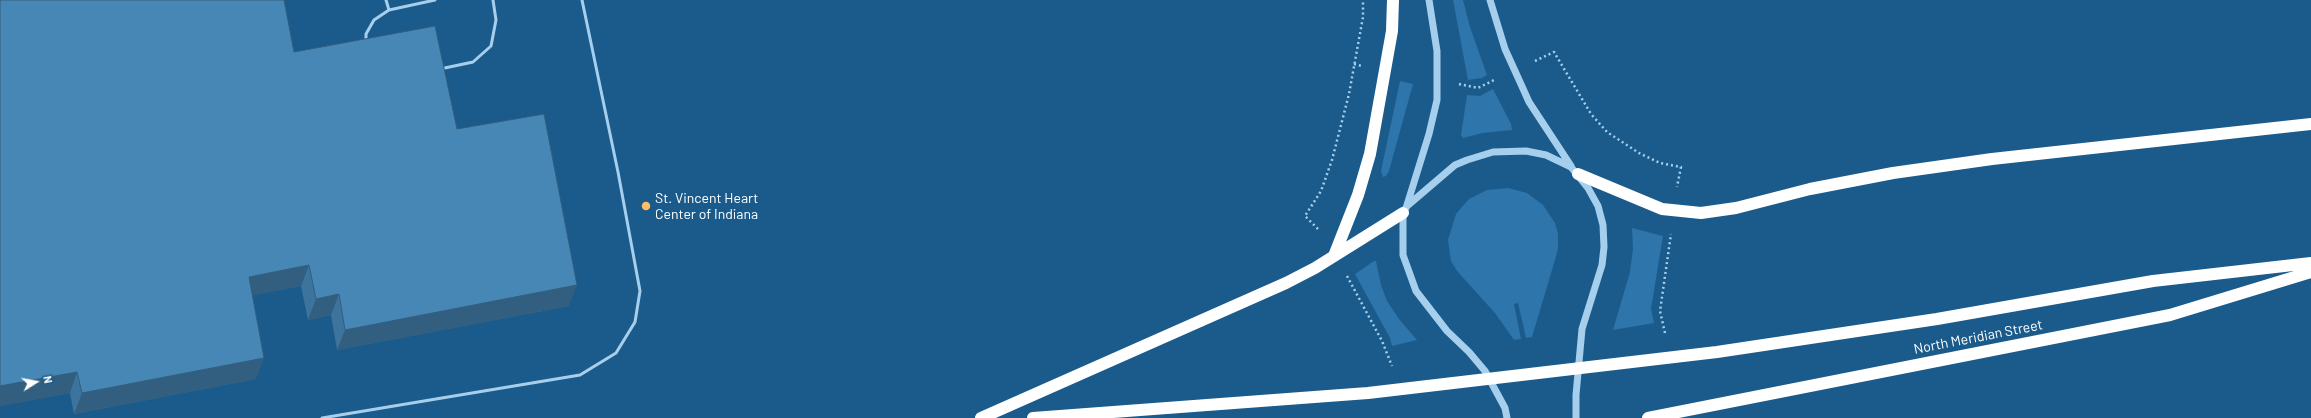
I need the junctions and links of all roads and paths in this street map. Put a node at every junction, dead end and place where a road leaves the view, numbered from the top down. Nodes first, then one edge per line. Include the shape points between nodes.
1 (386, 0) edge
2 (435, 0) edge
3 (493, 0) edge
4 (582, 0) edge
5 (1363, 0) edge
6 (1393, 0) edge
7 (1429, 0) edge
8 (1490, 0) edge
9 (389, 10) junction
10 (366, 50) edge
11 (1541, 58) dead end
12 (433, 71) edge
13 (1489, 82) dead end
14 (1470, 86) dead end
15 (2311, 124) edge
16 (1575, 171) junction
17 (1678, 182) dead end
18 (1405, 210) junction
19 (1317, 227) dead end
20 (1670, 239) dead end
21 (1334, 256) junction
22 (2311, 263) edge
23 (2311, 272) edge
24 (1348, 278) dead end
25 (1665, 337) dead end
26 (1394, 372) dead end
27 (322, 418) edge
28 (981, 418) edge
29 (1033, 418) edge
30 (1507, 418) edge
31 (1576, 418) edge
32 (1648, 418) edge

1 - 9 lane
2 - 9 lane
3 - 12 lane via 496,20 491,46 473,62
4 - 27 lane via 640,291 635,322 616,353 580,375
5 - 19 path via 1363,17 1349,94 1332,160 1321,191 1305,216
6 - 21 highway via 1392,31 1370,154 1358,195
7 - 18 street via 1437,51 1437,100
8 - 16 street via 1505,49 1526,95
9 - 10 lane via 374,20 366,34
11 - 17 path via 1554,52 1591,114 1607,132 1660,163 1681,167
13 - 14 path via 1478,88
15 - 16 highway via 1992,159 1899,172 1816,187 1736,208 1701,213 1662,209
16 - 18 street via 1546,155 1526,151 1493,152 1455,166
16 - 31 street via 1598,206 1603,225 1604,247 1602,265 1582,329
18 - 21 highway
18 - 30 street via 1403,255 1416,291 1447,331 1485,372 1502,402
20 - 25 path via 1660,312
21 - 28 highway via 1259,296
22 - 29 highway via 2153,281 1937,319 1717,352 1368,392
23 - 32 highway, North Meridian Street via 2170,315
24 - 26 path via 1382,341

